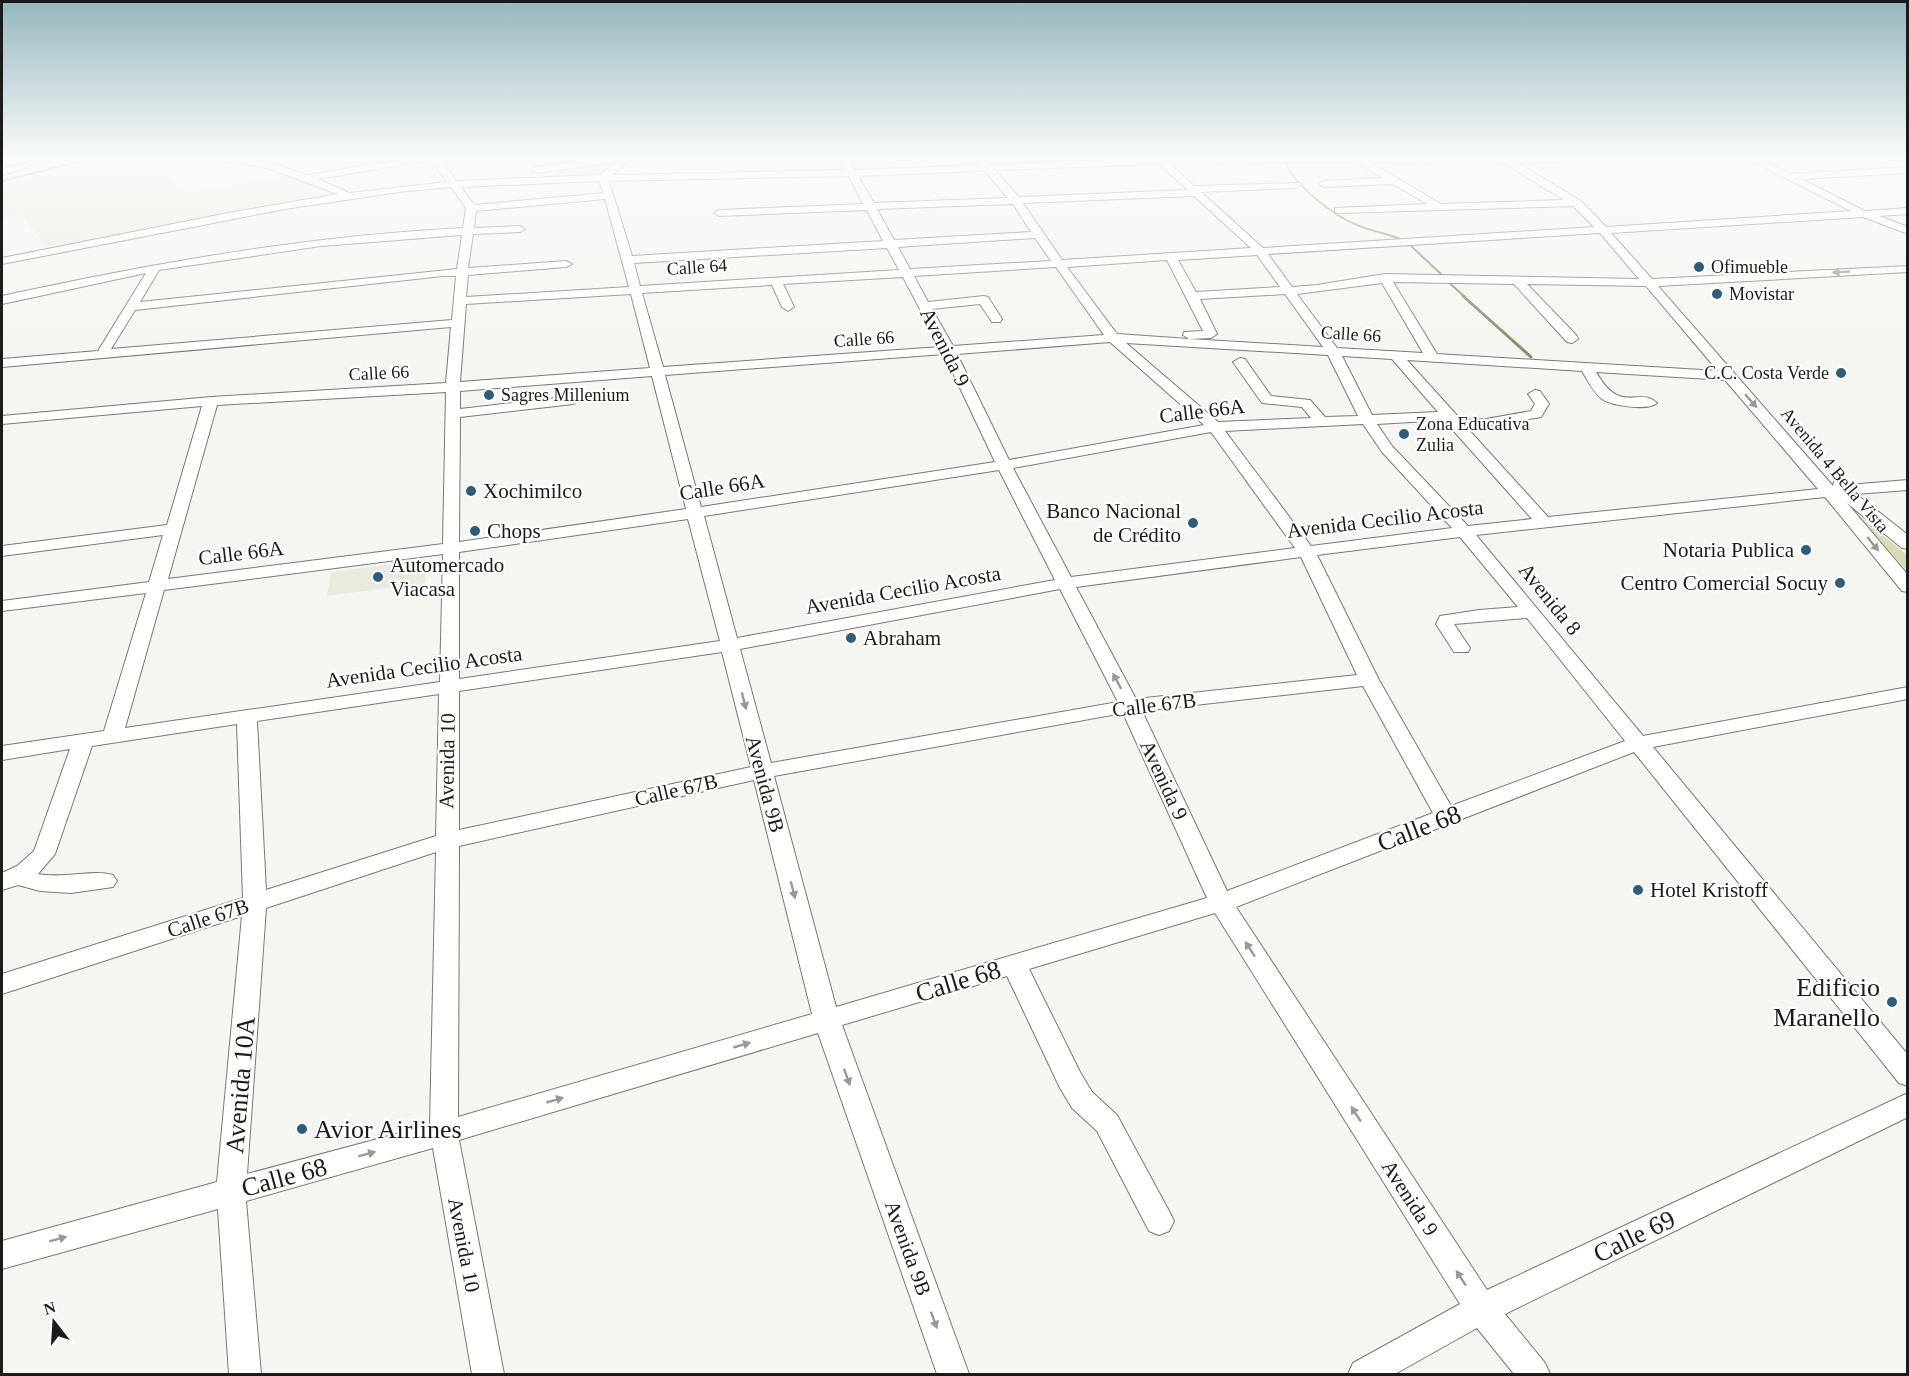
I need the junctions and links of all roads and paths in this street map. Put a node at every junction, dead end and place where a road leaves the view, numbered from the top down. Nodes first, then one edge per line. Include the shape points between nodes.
1 (203, 221) edge
2 (209, 221) edge
3 (466, 221) edge
4 (618, 221) edge
5 (790, 221) edge
6 (877, 221) edge
7 (1029, 221) edge
8 (1227, 221) edge
9 (1600, 221) edge
10 (1747, 221) edge
11 (1883, 221) edge
12 (784, 223) dead end
13 (520, 229) dead end
14 (468, 231) junction
15 (1609, 231) junction
16 (1908, 231) edge
17 (1038, 235) junction
18 (891, 243) junction
19 (1259, 250) junction
20 (1171, 257) junction
21 (2, 260) edge
22 (627, 260) junction
23 (566, 264) dead end
24 (1059, 264) junction
25 (155, 268) junction
26 (1905, 270) edge
27 (462, 272) junction
28 (906, 272) junction
29 (1384, 278) junction
30 (775, 280) junction
31 (1517, 280) junction
32 (1654, 283) junction
33 (635, 289) junction
34 (1289, 291) junction
35 (1192, 296) junction
36 (2, 300) edge
37 (459, 301) junction
38 (924, 306) junction
39 (131, 307) junction
40 (788, 307) dead end
41 (996, 319) dead end
42 (457, 323) junction
43 (1211, 334) junction
44 (1117, 338) junction
45 (1572, 339) dead end
46 (1221, 344) junction
47 (949, 351) junction
48 (1332, 351) junction
49 (102, 354) junction
50 (1395, 354) junction
51 (1432, 357) junction
52 (1240, 362) dead end
53 (2, 363) edge
54 (1587, 367) junction
55 (655, 371) junction
56 (1729, 376) junction
57 (453, 387) junction
58 (1535, 394) dead end
59 (573, 400) dead end
60 (211, 401) junction
61 (1650, 403) dead end
62 (453, 414) junction
63 (1367, 419) junction
64 (2, 420) edge
65 (1452, 420) junction
66 (1321, 422) junction
67 (1215, 427) junction
68 (1004, 465) junction
69 (1908, 485) edge
70 (1835, 494) junction
71 (1908, 498) edge
72 (694, 513) junction
73 (1545, 524) junction
74 (173, 529) junction
75 (1464, 531) junction
76 (1908, 544) edge
77 (450, 548) junction
78 (2, 551) edge
79 (1306, 551) junction
80 (1065, 583) junction
81 (157, 584) junction
82 (1908, 586) edge
83 (2, 606) edge
84 (1532, 612) junction
85 (730, 645) junction
86 (1461, 648) dead end
87 (1369, 680) junction
88 (448, 686) junction
89 (1908, 693) edge
90 (1130, 706) junction
91 (247, 716) junction
92 (113, 736) junction
93 (83, 742) junction
94 (1638, 744) junction
95 (2, 753) edge
96 (762, 771) junction
97 (1447, 818) junction
98 (446, 841) junction
99 (10, 879) edge
100 (105, 880) dead end
101 (255, 902) junction
102 (1221, 903) junction
103 (1014, 965) junction
104 (2, 984) edge
105 (827, 1020) junction
106 (1908, 1075) edge
107 (1908, 1104) edge
108 (444, 1133) junction
109 (231, 1192) junction
110 (1159, 1221) dead end
111 (2, 1255) edge
112 (1481, 1309) junction
113 (245, 1374) edge
114 (488, 1374) edge
115 (953, 1374) edge
116 (1364, 1374) edge
117 (1534, 1374) edge

1 - 21 street
2 - 21 street
3 - 14 street, Avenida 10
4 - 22 street, Avenida 9B
5 - 12 street
6 - 18 street, Avenida 9
7 - 17 street
8 - 19 street, Avenida 8
9 - 15 street, Avenida 4 Bella Vista
10 - 15 street, Calle 64
11 - 16 street
13 - 14 street
14 - 25 street via 309,244
14 - 27 street, Avenida 10
15 - 19 street, Calle 64
15 - 32 street, Avenida 4 Bella Vista
17 - 18 street
17 - 24 street
18 - 22 street
18 - 28 street, Avenida 9
19 - 20 street, Calle 64
19 - 34 street, Avenida 8
20 - 24 street, Calle 64
20 - 35 street
22 - 33 street, Avenida 9B
23 - 27 street
24 - 28 street, Calle 64
24 - 44 street
25 - 36 street
25 - 39 street
26 -> 32 street
27 - 37 street, Avenida 10
27 - 39 street
28 - 30 street, Calle 64
28 - 38 street, Avenida 9
29 - 31 street
29 - 34 street
29 - 51 street
30 - 33 street, Calle 64
30 - 40 street
31 - 32 street
31 - 45 street
32 - 56 street, Avenida 4 Bella Vista
32 - 70 street, Avenida 4 Bella Vista
33 - 37 street, Calle 64
33 - 55 street, Avenida 9B
34 - 35 street
34 - 48 street, Avenida 8
35 - 43 street
37 - 42 street, Avenida 10
38 - 41 street via 984,300
38 - 47 street, Avenida 9
39 - 49 street
42 - 49 street
42 - 57 street, Avenida 10
43 - 44 street
43 - 46 street
44 - 46 street, Calle 66
44 - 47 street, Calle 66
44 - 67 street
46 - 48 street, Calle 66
47 - 55 street, Calle 66
47 - 68 street, Avenida 9
48 - 50 street, Calle 66
48 - 63 street, Avenida 8
49 - 53 street
50 - 51 street, Calle 66
50 - 65 street
51 - 54 street, Calle 66
52 - 66 street via 1267,400 1305,403
54 - 56 street, Calle 66
54 - 61 street via 1609,398
55 - 57 street, Calle 66
55 - 72 street, Avenida 9B
56 -> 70 street, Avenida 4 Bella Vista
57 - 60 street, Calle 66
57 - 62 street, Avenida 10
58 - 65 street, Calle 66A via 1542,404 1536,414 1486,423
59 - 62 street
60 - 64 street, Calle 66
60 - 74 street
62 - 77 street, Avenida 10
63 - 65 street, Calle 66A
63 - 66 street, Calle 66A
63 - 75 street, Avenida 8 via 1387,449
65 - 73 street
66 - 67 street, Calle 66A
67 - 68 street, Calle 66A
67 - 79 street
68 - 72 street, Calle 66A
68 - 80 street, Avenida 9
69 - 70 street
70 - 71 street
70 - 73 street, Avenida Cecilio Acosta
70 - 76 street, Avenida 4 Bella Vista
70 -> 82 street, Avenida 4 Bella Vista
72 - 77 street, Calle 66A
72 - 85 street, Avenida 9B
73 - 75 street, Avenida Cecilio Acosta
74 - 78 street
74 - 81 street
75 - 79 street, Avenida Cecilio Acosta
75 - 84 street, Avenida 8
77 - 81 street, Calle 66A
77 - 88 street, Avenida 10
79 - 80 street, Avenida Cecilio Acosta
79 - 87 street
80 - 85 street, Avenida Cecilio Acosta
90 -> 80 street, Avenida 9
81 - 83 street, Calle 66A
81 - 92 street
84 - 86 street via 1446,620 1444,624
84 - 94 street, Avenida 8
85 - 88 street, Avenida Cecilio Acosta
85 -> 96 street, Avenida 9B
87 - 90 street, Calle 67B
87 - 97 street
88 - 91 street, Avenida Cecilio Acosta
88 - 98 street, Avenida 10
89 - 94 street, Calle 68
90 - 96 street, Calle 67B
90 - 102 street, Avenida 9
91 - 92 street, Avenida Cecilio Acosta
91 - 101 street, Avenida 10A
92 - 93 street, Avenida Cecilio Acosta
93 - 95 street, Avenida Cecilio Acosta
93 - 99 street via 44,854 35,865
94 - 97 street, Calle 68
94 - 106 street, Avenida 8
96 - 98 street, Calle 67B
96 -> 105 street, Avenida 9B
97 - 102 street, Calle 68
98 - 101 street, Calle 67B
98 - 108 street, Avenida 10
99 - 100 street via 64,886
101 - 104 street, Calle 67B
101 - 109 street, Avenida 10A
102 - 103 street, Calle 68
112 -> 102 street, Avenida 9
103 - 105 street, Calle 68
103 - 110 street via 1070,1080 1082,1100 1107,1123
108 -> 105 street, Calle 68
105 -> 115 street, Avenida 9B
107 - 112 street, Calle 69
109 -> 108 street, Calle 68
108 - 114 street, Avenida 10
111 -> 109 street, Calle 68
109 - 113 street, Avenida 10A
112 - 116 street, Calle 69
112 - 117 street, Avenida 9

